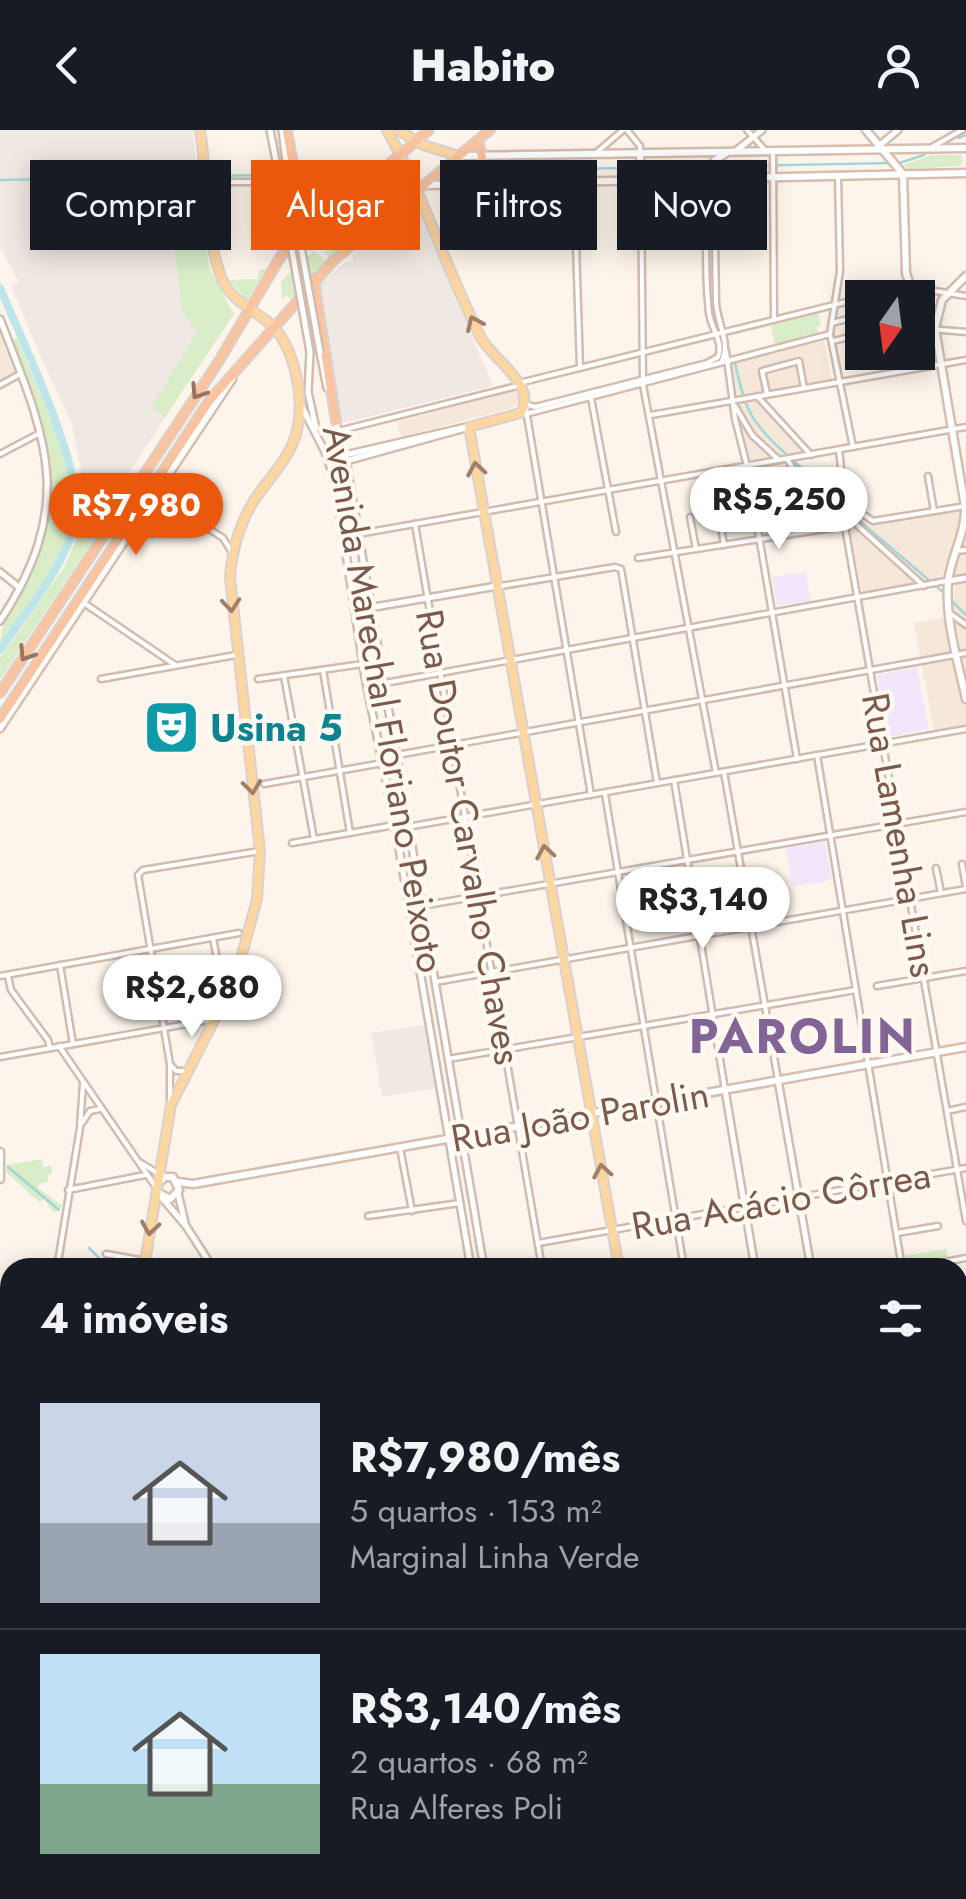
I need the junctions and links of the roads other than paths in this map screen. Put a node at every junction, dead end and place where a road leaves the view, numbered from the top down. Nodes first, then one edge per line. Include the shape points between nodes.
1 (200, 130) edge
2 (270, 130) edge
3 (387, 130) edge
4 (398, 130) edge
5 (429, 130) edge
6 (490, 130) edge
7 (625, 130) edge
8 (747, 130) edge
9 (762, 130) edge
10 (866, 130) edge
11 (898, 130) edge
12 (962, 130) edge
13 (286, 133) edge
14 (753, 137) junction
15 (478, 140) junction
16 (416, 141) junction
17 (929, 148) junction
18 (883, 150) junction
19 (965, 150) edge
20 (727, 153) junction
21 (285, 154) junction
22 (400, 154) junction
23 (770, 154) junction
24 (593, 155) junction
25 (459, 156) junction
26 (640, 156) junction
27 (482, 157) junction
28 (203, 160) edge
29 (291, 160) edge
30 (393, 160) edge
31 (640, 160) edge
32 (722, 160) edge
33 (901, 172) junction
34 (966, 173) edge
35 (767, 175) edge
36 (773, 175) junction
37 (838, 176) junction
38 (440, 186) edge
39 (421, 187) junction
40 (216, 250) edge
41 (288, 250) edge
42 (576, 250) edge
43 (641, 250) edge
44 (709, 250) edge
45 (966, 276) edge
46 (316, 278) junction
47 (908, 280) edge
48 (935, 291) edge
49 (949, 292) junction
50 (966, 296) edge
51 (845, 302) edge
52 (836, 304) junction
53 (939, 304) junction
54 (935, 306) edge
55 (254, 312) junction
56 (0, 319) edge
57 (774, 320) junction
58 (845, 320) edge
59 (832, 323) junction
60 (273, 327) junction
61 (936, 328) junction
62 (966, 332) edge
63 (718, 334) junction
64 (830, 334) junction
65 (845, 338) edge
66 (831, 342) junction
67 (642, 353) junction
68 (722, 360) junction
69 (966, 360) edge
70 (941, 364) junction
71 (236, 368) junction
72 (580, 368) junction
73 (20, 374) junction
74 (643, 382) junction
75 (839, 382) junction
76 (0, 384) edge
77 (520, 385) junction
78 (804, 388) junction
79 (767, 394) junction
80 (758, 396) junction
81 (592, 398) junction
82 (739, 401) junction
83 (300, 403) junction
84 (526, 409) junction
85 (649, 415) junction
86 (337, 426) junction
87 (469, 427) junction
88 (966, 427) edge
89 (952, 430) junction
90 (40, 433) junction
91 (320, 441) junction
92 (853, 447) junction
93 (839, 450) junction
94 (0, 454) edge
95 (811, 454) junction
96 (346, 458) junction
97 (787, 459) junction
98 (779, 460) junction
99 (747, 466) junction
100 (928, 476) dead end
101 (661, 481) junction
102 (608, 490) junction
103 (156, 495) junction
104 (542, 502) junction
105 (753, 502) junction
106 (966, 506) edge
107 (845, 508) junction
108 (934, 511) junction
109 (484, 512) junction
110 (690, 516) dead end
111 (415, 524) junction
112 (845, 526) junction
113 (616, 532) dead end
114 (358, 534) junction
115 (238, 536) junction
116 (223, 538) junction
117 (760, 539) junction
118 (724, 545) junction
119 (696, 549) junction
120 (966, 550) edge
121 (956, 551) junction
122 (674, 552) junction
123 (233, 556) junction
124 (638, 558) dead end
125 (0, 572) edge
126 (555, 577) junction
127 (966, 578) edge
128 (948, 581) junction
129 (930, 585) junction
130 (497, 586) junction
131 (20, 588) junction
132 (369, 596) junction
133 (354, 598) junction
134 (428, 598) junction
135 (860, 598) junction
136 (84, 602) junction
137 (371, 608) junction
138 (356, 610) junction
139 (772, 613) junction
140 (0, 621) edge
141 (688, 628) junction
142 (633, 638) junction
143 (567, 650) junction
144 (961, 654) edge
145 (236, 655) junction
146 (510, 660) junction
147 (364, 664) junction
148 (175, 666) junction
149 (323, 670) junction
150 (872, 670) junction
151 (440, 672) junction
152 (284, 676) junction
153 (101, 679) dead end
154 (258, 679) dead end
155 (966, 679) edge
156 (385, 682) junction
157 (785, 686) junction
158 (0, 693) edge
159 (966, 699) edge
160 (702, 701) junction
161 (645, 711) junction
162 (0, 719) edge
163 (579, 723) junction
164 (0, 728) edge
165 (966, 729) edge
166 (524, 733) junction
167 (884, 744) junction
168 (453, 746) junction
169 (817, 755) junction
170 (397, 756) junction
171 (797, 759) junction
172 (382, 763) junction
173 (340, 770) junction
174 (724, 772) junction
175 (716, 773) junction
176 (301, 777) junction
177 (674, 780) junction
178 (264, 784) dead end
179 (657, 784) junction
180 (605, 792) junction
181 (592, 795) junction
182 (536, 805) junction
183 (966, 812) edge
184 (465, 817) junction
185 (898, 824) junction
186 (395, 825) junction
187 (408, 827) junction
188 (350, 833) junction
189 (830, 836) junction
190 (314, 839) junction
191 (292, 843) dead end
192 (260, 850) junction
193 (738, 852) junction
194 (687, 860) junction
195 (962, 864) dead end
196 (936, 868) dead end
197 (618, 872) junction
198 (550, 884) junction
199 (966, 888) edge
200 (941, 894) junction
201 (479, 896) junction
202 (911, 898) junction
203 (421, 906) junction
204 (843, 910) junction
205 (752, 926) junction
206 (239, 933) dead end
207 (700, 936) junction
208 (213, 938) junction
209 (631, 948) junction
210 (150, 949) junction
211 (564, 959) junction
212 (60, 966) junction
213 (966, 971) edge
214 (492, 972) junction
215 (8, 975) junction
216 (0, 976) edge
217 (924, 978) junction
218 (435, 982) junction
219 (876, 986) dead end
220 (856, 990) junction
221 (224, 1002) junction
222 (765, 1005) junction
223 (712, 1014) junction
224 (215, 1020) junction
225 (644, 1026) junction
226 (164, 1027) junction
227 (578, 1037) junction
228 (73, 1044) junction
229 (59, 1046) junction
230 (966, 1047) edge
231 (50, 1048) junction
232 (505, 1050) junction
233 (937, 1052) junction
234 (0, 1057) edge
235 (448, 1059) junction
236 (170, 1064) junction
237 (868, 1064) junction
238 (186, 1071) junction
239 (778, 1080) junction
240 (83, 1083) junction
241 (725, 1090) junction
242 (656, 1102) junction
243 (966, 1108) edge
244 (102, 1109) junction
245 (947, 1111) junction
246 (592, 1114) junction
247 (168, 1117) junction
248 (518, 1127) junction
249 (80, 1128) junction
250 (462, 1137) junction
251 (449, 1139) junction
252 (400, 1148) junction
253 (0, 1152) edge
254 (464, 1152) junction
255 (452, 1155) junction
256 (142, 1163) junction
257 (966, 1168) edge
258 (957, 1169) junction
259 (145, 1175) junction
260 (0, 1179) edge
261 (159, 1180) junction
262 (178, 1182) junction
263 (888, 1182) junction
264 (193, 1184) junction
265 (68, 1190) junction
266 (178, 1193) junction
267 (799, 1197) junction
268 (162, 1198) junction
269 (460, 1203) junction
270 (744, 1207) junction
271 (412, 1211) junction
272 (368, 1216) dead end
273 (676, 1219) junction
274 (966, 1220) edge
275 (186, 1226) junction
276 (938, 1226) dead end
277 (613, 1230) junction
278 (896, 1233) junction
279 (538, 1243) junction
280 (106, 1254) dead end
281 (58, 1258) edge
282 (121, 1258) edge
283 (145, 1258) edge
284 (207, 1258) edge
285 (469, 1258) edge
286 (482, 1258) edge
287 (540, 1258) edge
288 (617, 1258) edge
289 (682, 1258) edge
290 (753, 1258) edge
291 (810, 1258) edge
292 (900, 1258) edge

1 - 28 main road
2 - 91 street, Avenida Marechal Floriano Peixoto, bridge
3 - 22 main road
4 - 16 main road
5 - 16 highway
6 - 15 highway
7 - 24 street
7 - 26 street via 639,144
8 - 14 street
9 - 14 street
10 - 18 main road
11 - 18 street
12 - 17 street
13 - 21 street
13 - 21 street, Avenida Marechal Floriano Peixoto
13 - 29 highway
14 - 20 street
14 - 23 street
15 - 25 highway
15 - 27 highway
16 - 22 highway
16 - 25 main road
17 - 18 main road
17 - 19 main road
18 - 23 main road
18 - 33 main road
20 - 23 main road
20 - 26 main road
20 - 32 main road
21 - 86 street, Avenida Marechal Floriano Peixoto, bridge
22 - 30 highway
22 - 39 main road
23 - 36 street
24 - 26 main road
24 - 27 main road
25 - 27 main road
25 - 39 highway
26 - 31 main road
33 - 34 main road
33 - 37 main road
33 - 47 main road
35 - 36 main road
36 - 37 main road
36 - 57 street
37 - 52 street
38 - 39 main road
39 - 46 highway
77 -> 39 main road via 483,342
40 - 55 main road via 219,272
41 - 55 highway
42 - 72 street
43 - 67 street
44 - 63 street via 708,300
45 - 49 main road
46 - 60 highway
46 - 86 highway
48 - 49 street
49 - 50 street
49 - 53 main road
51 - 52 street
52 - 57 street
52 - 59 street
53 - 54 main road
53 - 61 main road
55 - 60 main road
55 -> 158 highway
56 - 73 street
57 - 63 street
58 - 59 street
59 - 64 street
60 - 71 highway
60 - 83 main road via 290,354
61 - 62 street
61 - 70 main road
63 - 67 street
63 - 68 street
63 - 68 street via 726,351
64 - 66 street
64 - 68 street
65 - 66 street
66 - 75 street
67 - 72 street
67 - 74 street
68 - 74 street via 712,368
68 - 82 street
69 - 70 street
70 - 75 street
70 - 89 main road
71 - 103 main road
71 - 162 highway
72 - 77 street
73 - 76 street
73 - 90 street
74 - 81 street
74 - 84 street
74 - 85 street
75 - 78 street
75 - 92 street
77 - 84 main road
77 - 86 street
78 - 79 street
78 - 79 street via 798,361 762,371
79 - 80 street
80 - 82 street
80 - 95 street
81 - 84 street
81 - 102 street
82 - 85 street
82 - 98 street via 750,433
82 - 99 street via 735,419
83 - 91 street, Avenida Marechal Floriano Peixoto
83 - 115 main road via 290,456 250,507
84 - 87 main road
84 - 104 street
85 - 101 street
86 - 96 street, Avenida Marechal Floriano Peixoto
87 - 96 street
109 -> 87 main road
88 - 89 street
89 - 92 street
89 - 106 main road
90 - 94 street
90 - 131 street via 48,510
91 - 133 street, Avenida Marechal Floriano Peixoto via 334,482
92 - 93 street
93 - 95 street
93 - 107 street, Rua Lamenha Lins
95 - 97 street
96 - 114 street, Avenida Marechal Floriano Peixoto
97 - 98 street
97 - 107 street via 801,481
98 - 99 street
99 - 101 street
99 - 105 street
100 - 108 street
101 - 102 street
101 - 122 street
102 - 104 street
102 - 113 street
103 - 116 street
103 - 136 main road
104 - 109 street
104 - 126 street
105 - 117 street
105 - 118 street via 718,508
106 - 108 street
106 - 121 main road
107 - 108 street via 874,521
107 - 112 street, Rua Lamenha Lins
107 - 129 street
109 - 111 street
109 - 130 main road
110 - 119 street
111 - 114 street
111 - 134 street, Rua Doutor Carvalho Chaves
112 - 117 street
112 - 135 street, Rua Lamenha Lins
114 - 132 street, Avenida Marechal Floriano Peixoto
115 - 116 street
115 - 123 main road
116 - 123 street
117 - 118 street
117 - 139 street
118 - 119 street
119 - 122 street
120 - 121 street
121 - 128 main road
122 - 124 street
122 - 141 street
123 -> 145 main road
125 - 131 street
126 - 130 street
126 - 142 street via 620,568
126 - 143 street
127 - 128 street
128 - 129 street
128 - 144 main road
129 - 135 street
130 - 134 street
130 - 146 main road
131 - 140 street
132 - 133 street
132 - 137 street, Avenida Marechal Floriano Peixoto
133 - 138 street, Avenida Marechal Floriano Peixoto
134 - 137 street
134 - 151 street, Rua Doutor Carvalho Chaves
135 - 139 street
135 - 150 street, Rua Lamenha Lins
136 - 148 street
136 - 164 main road
137 - 138 street
137 - 156 street, Avenida Marechal Floriano Peixoto
138 - 147 street, Avenida Marechal Floriano Peixoto
139 - 141 street
139 - 157 street
141 - 142 street
141 - 160 street
142 - 143 street
142 - 161 street
143 - 146 street
143 - 163 street
144 - 150 street
144 - 155 main road
144 - 159 main road
145 - 148 street
145 -> 192 main road
146 - 151 street
146 - 166 main road
147 - 149 street
147 - 172 street, Avenida Marechal Floriano Peixoto
148 - 153 street
149 - 152 street
149 - 173 street
150 - 157 street
150 - 167 street, Rua Lamenha Lins
151 - 156 street
151 - 168 street, Rua Doutor Carvalho Chaves
152 - 154 street
152 - 176 street
156 - 170 street, Avenida Marechal Floriano Peixoto
157 - 160 street
157 - 171 street
160 - 161 street
160 - 175 street
161 - 163 street
161 - 179 street
163 - 166 street
163 - 181 street
165 - 167 street
166 - 168 street
166 - 182 main road
167 - 169 street
167 - 185 street, Rua Lamenha Lins
168 - 170 street
168 - 184 street, Rua Doutor Carvalho Chaves
169 - 171 street
169 - 189 street
170 - 187 street, Avenida Marechal Floriano Peixoto
171 - 174 street
172 - 173 street
172 - 186 street, Avenida Marechal Floriano Peixoto
173 - 176 street
173 - 188 street
174 - 175 street
174 - 193 street
175 - 177 street
176 - 178 street
176 - 190 street
177 - 179 street
177 - 194 street
179 - 180 street
180 - 181 street
180 - 197 street
181 - 182 street
182 - 184 street
198 -> 182 main road
183 - 185 street
184 - 187 street
184 - 201 street, Rua Doutor Carvalho Chaves
185 - 189 street
185 - 202 street, Rua Lamenha Lins
186 - 188 street
186 - 251 street, Avenida Marechal Floriano Peixoto
187 - 203 street, Avenida Marechal Floriano Peixoto
188 - 190 street
189 - 193 street
189 - 204 street
190 - 191 street
192 - 210 street via 143,870 138,879
192 - 221 main road via 248,940
193 - 194 street
193 - 205 street
194 - 197 street
194 - 207 street
195 - 199 street
196 - 200 street
197 - 198 street
197 - 209 street
198 - 201 street
198 - 211 main road
199 - 200 street
200 - 202 street
201 - 203 street
201 - 214 street, Rua Doutor Carvalho Chaves
202 - 204 street
202 - 217 street, Rua Lamenha Lins
203 - 218 street, Avenida Marechal Floriano Peixoto
204 - 205 street
204 - 220 street
205 - 207 street
205 - 222 street
206 - 208 street
207 - 209 street
207 - 223 street
208 - 210 street
208 - 221 street
209 - 211 street
209 - 225 street
210 - 212 street
210 - 226 street
211 - 214 street
211 - 227 main road
212 - 215 street
212 - 228 street
213 - 217 street
214 - 218 street
214 - 232 street, Rua Doutor Carvalho Chaves
215 - 216 street
215 - 231 street
217 - 219 street
217 - 233 street, Rua Lamenha Lins
218 - 235 street, Avenida Marechal Floriano Peixoto
220 - 222 street
220 - 237 street
221 - 224 main road
222 - 223 street
222 - 239 street
223 - 225 street
223 - 241 street
224 - 226 street
224 - 238 main road
225 - 227 street
225 - 242 street
226 - 228 street
226 - 236 street
227 - 232 street
227 - 246 main road
228 - 229 street
229 - 231 street
229 - 240 street
230 - 233 main road, Rua João Parolin
231 - 234 street
232 - 235 street
232 - 248 street, Rua Doutor Carvalho Chaves
233 - 237 main road, Rua João Parolin
233 - 245 street, Rua Lamenha Lins
235 - 250 street, Avenida Marechal Floriano Peixoto
236 - 238 street
236 - 247 street
237 - 239 main road, Rua João Parolin
237 - 263 street
238 - 247 main road
239 - 241 main road, Rua João Parolin
239 - 267 street
240 - 244 street
240 - 249 street
241 - 242 main road, Rua João Parolin
241 - 270 street
242 - 246 main road, Rua João Parolin
242 - 273 street
243 - 245 street
244 - 249 street via 90,1112
244 - 256 street
245 - 258 street, Rua Lamenha Lins
246 - 248 main road, Rua João Parolin
277 -> 246 main road
247 - 261 main road
248 - 250 main road, Rua João Parolin
248 - 279 street, Rua Doutor Carvalho Chaves
249 - 265 street
250 - 251 main road, Rua João Parolin
250 - 254 street, Avenida Marechal Floriano Peixoto
251 - 252 main road, Rua João Parolin
251 - 255 street, Avenida Marechal Floriano Peixoto
252 - 264 main road, Rua João Parolin
252 - 271 street
253 - 260 main road
254 - 255 street
254 - 286 street, Avenida Marechal Floriano Peixoto
255 - 269 street, Avenida Marechal Floriano Peixoto
256 - 259 street
256 - 261 street
257 - 258 street, Rua Acácio Côrrea
258 - 263 street, Rua Acácio Côrrea
258 - 274 street, Rua Lamenha Lins
259 - 261 street
259 - 265 street
261 - 262 main road, Rua João Parolin
261 - 268 main road
261 -> 283 main road
262 - 264 main road, Rua João Parolin
262 - 266 main road
263 - 267 street, Rua Acácio Côrrea
263 - 278 street
264 - 266 main road, Rua João Parolin
265 - 281 street
266 - 268 main road, Rua João Parolin
266 - 275 street
267 - 270 street, Rua Acácio Côrrea
267 - 291 street
268 - 275 street
269 - 271 street
269 - 285 street, Avenida Marechal Floriano Peixoto
270 - 273 street, Rua Acácio Côrrea
270 - 290 street
271 - 272 street
273 - 277 street, Rua Acácio Côrrea
273 - 289 street
275 - 284 street
276 - 278 street
277 - 279 street, Rua Acácio Côrrea
277 - 288 main road
278 - 292 street
279 - 287 street, Rua Doutor Carvalho Chaves
280 - 282 street

